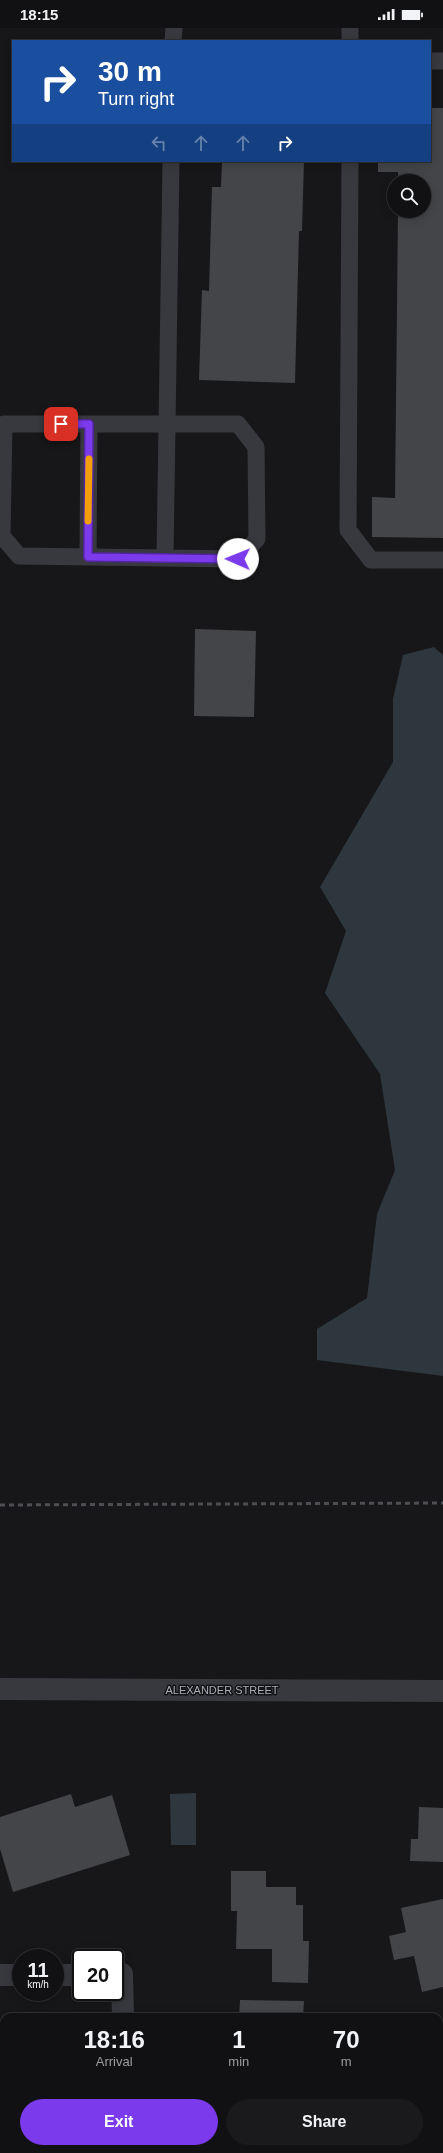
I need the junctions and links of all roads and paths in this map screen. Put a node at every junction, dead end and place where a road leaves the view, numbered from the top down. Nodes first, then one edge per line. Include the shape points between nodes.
1 (174, 28) edge
2 (350, 28) edge
3 (173, 40) edge
4 (350, 40) edge
5 (431, 61) edge
6 (443, 61) edge
7 (171, 162) edge
8 (350, 162) edge
9 (89, 424) junction
10 (167, 424) junction
11 (88, 557) junction
12 (165, 558) junction
13 (443, 560) edge
14 (0, 1689) edge
15 (443, 1691) edge
16 (0, 1975) edge
17 (12, 1975) edge
18 (123, 2001) edge
19 (123, 2013) edge

1 - 3 lane
2 - 4 lane
5 - 6 lane
7 - 10 lane
8 - 13 lane via 348,530 371,560
9 - 10 lane
9 - 11 lane
9 - 11 lane via 4,424 2,536 19,556
10 - 12 lane
10 - 12 lane via 238,424 256,447 257,539 238,559
11 - 12 lane
14 - 15 street, ALEXANDER STREET
16 - 17 street
18 - 19 street

